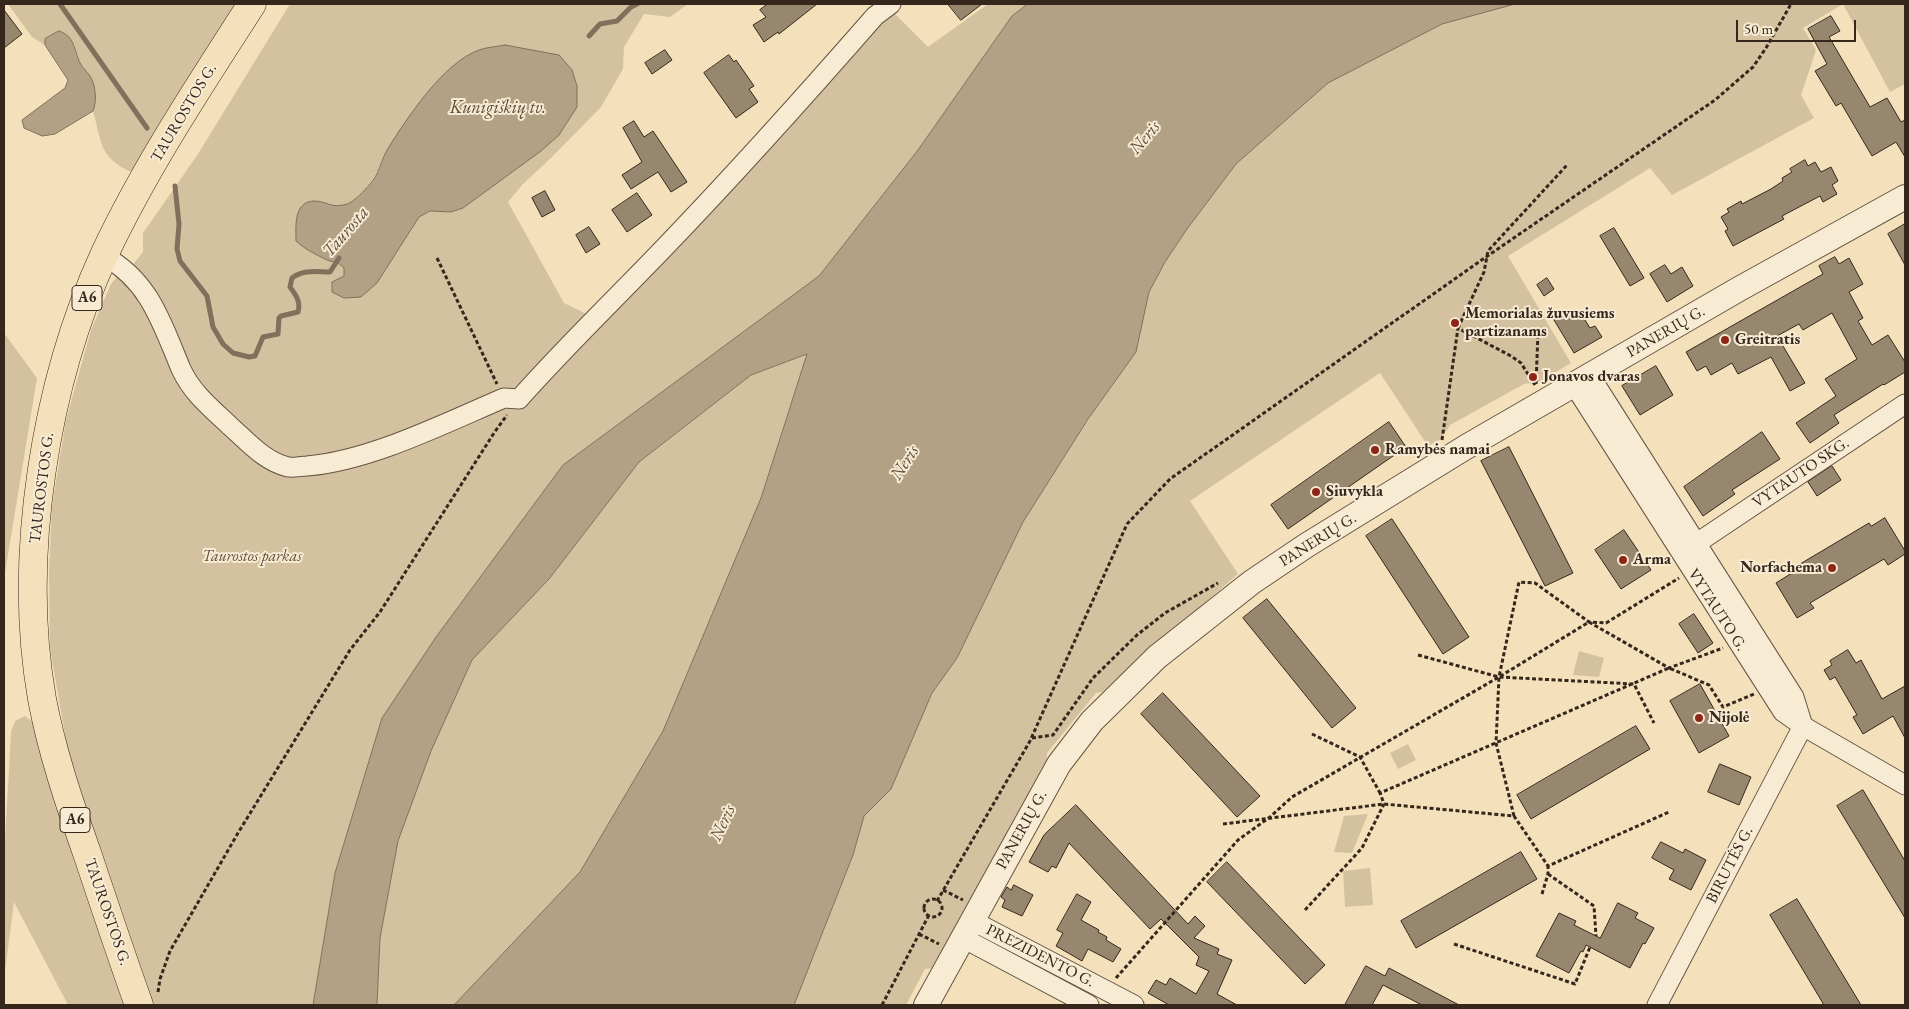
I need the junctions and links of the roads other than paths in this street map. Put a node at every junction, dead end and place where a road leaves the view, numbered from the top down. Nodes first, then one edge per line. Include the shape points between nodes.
1 (252, 4) edge
2 (891, 4) edge
3 (1905, 196) edge
4 (104, 256) junction
5 (1582, 381) junction
6 (1905, 404) edge
7 (1696, 542) junction
8 (1803, 726) junction
9 (1905, 785) edge
10 (968, 929) junction
11 (148, 1000) edge
12 (926, 1005) edge
13 (1090, 1005) edge
14 (1134, 1005) edge
15 (1657, 1005) edge

1 - 4 highway, TAUROSTOS G. / A6 via 175,124
2 - 4 street via 876,16 664,248 511,398 371,452 322,464 290,467 264,457 190,387 148,296 132,275
3 - 5 street, PANERIŲ G.
4 - 11 highway, TAUROSTOS G. / A6 via 73,336 56,394 37,506 33,567 34,629 42,698 58,767
5 - 7 street, VYTAUTO G.
5 - 8 street, VYTAUTO G. via 1692,570 1767,688 1783,712
5 - 10 street, PANERIŲ G. via 1466,447 1307,545 1252,582 1157,657 1092,721 1058,764
6 - 7 street, VYTAUTO SKG.
7 - 8 street, VYTAUTO G. via 1794,697
8 - 9 street, VYTAUTO G.
8 - 15 street, BIRUTĖS G.
10 - 12 street, PANERIŲ G.
10 - 13 street, PREZIDENTO G.
10 - 14 street, PREZIDENTO G.

